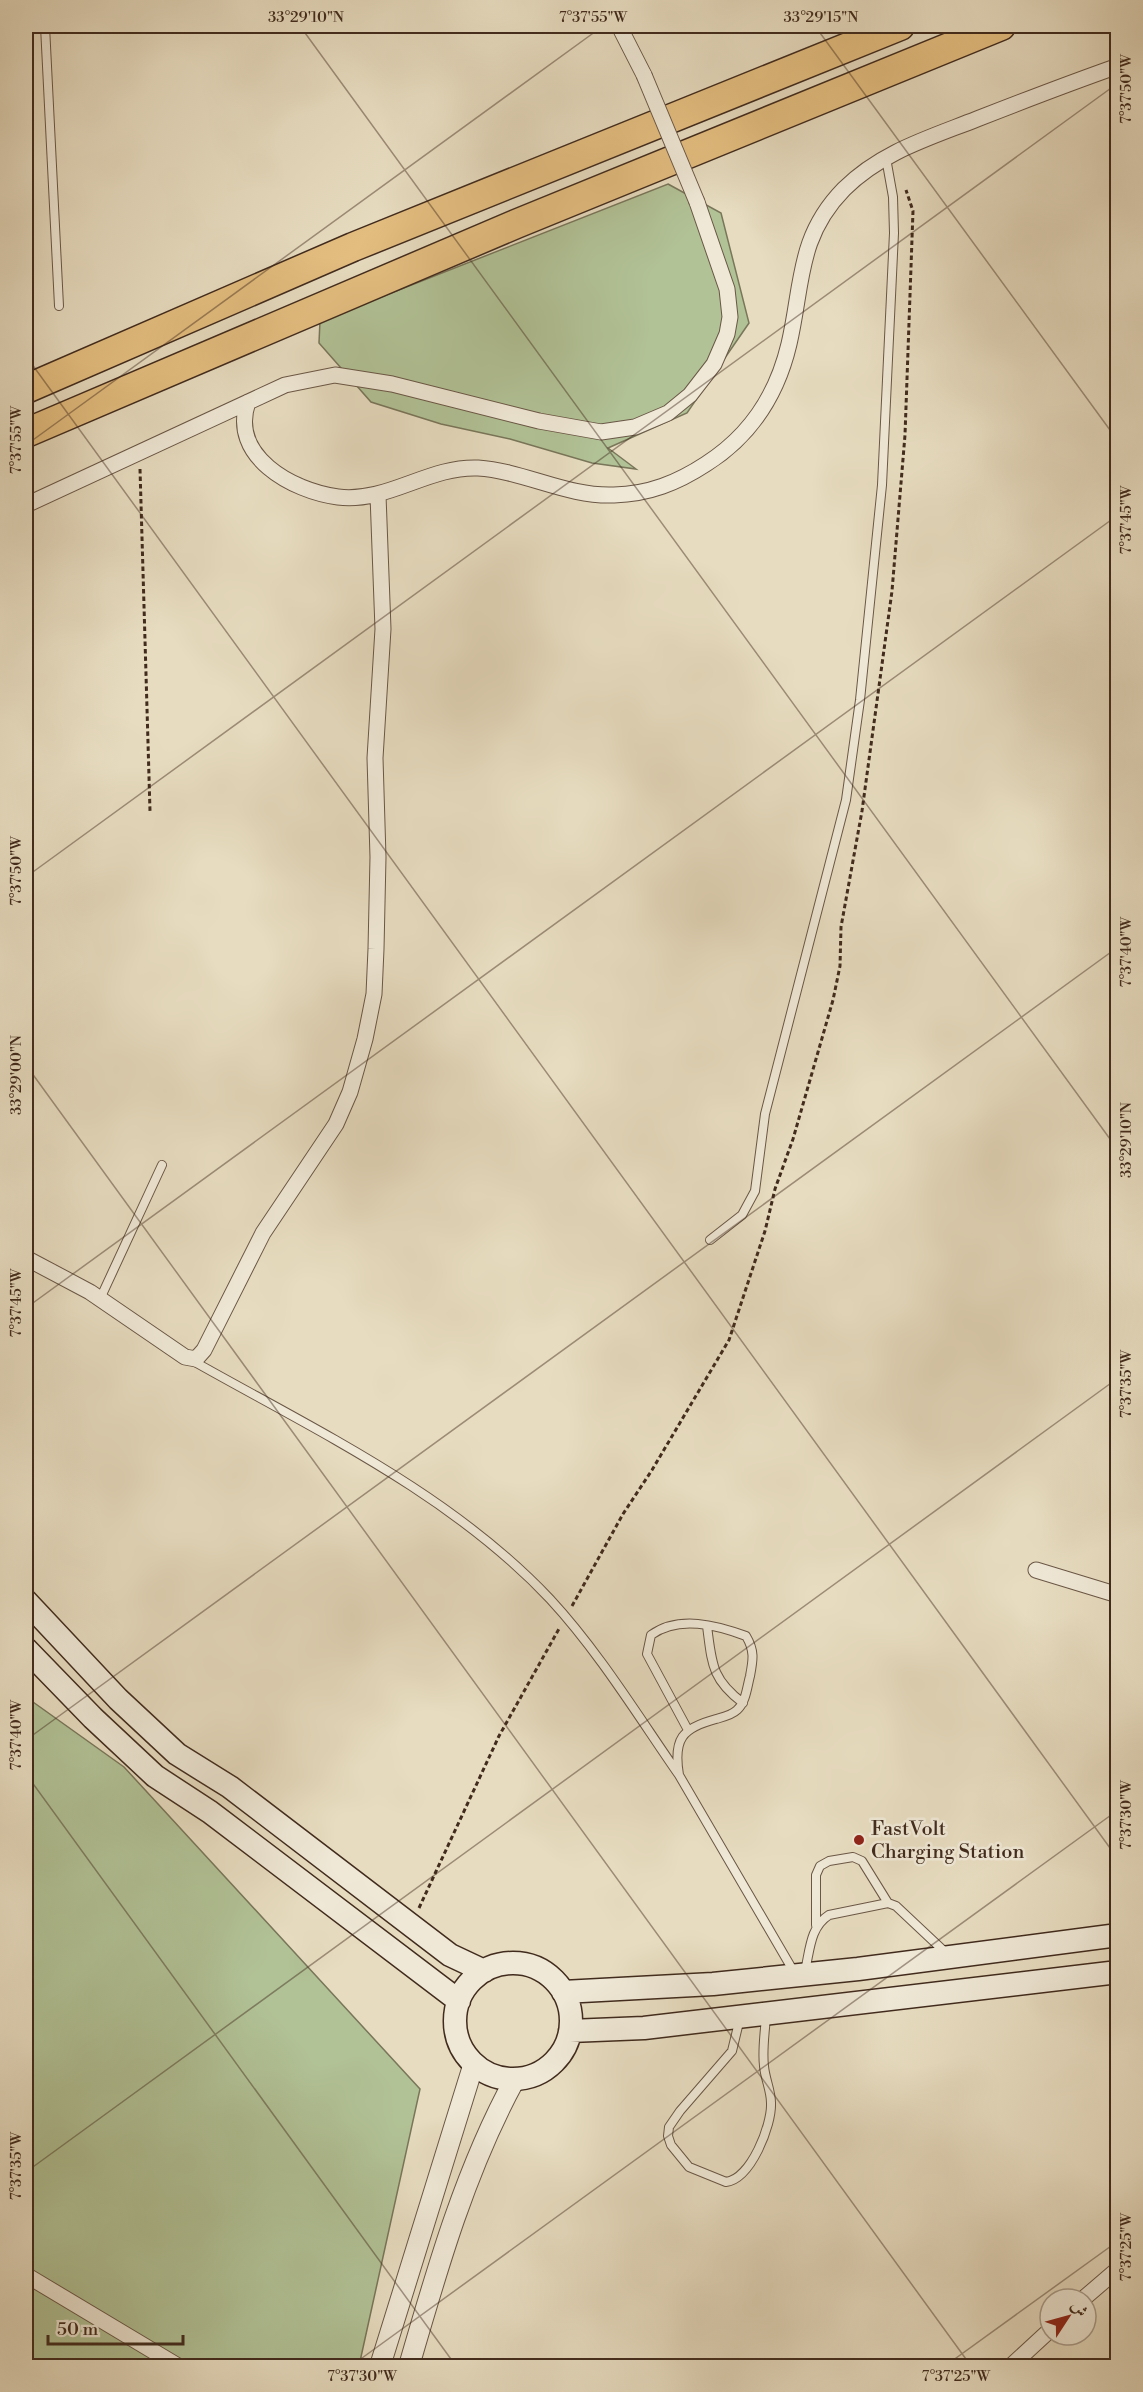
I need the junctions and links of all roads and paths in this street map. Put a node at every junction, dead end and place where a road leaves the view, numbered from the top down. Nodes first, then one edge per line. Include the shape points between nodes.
1 (45, 26) edge
2 (619, 26) edge
3 (900, 26) edge
4 (1001, 26) edge
5 (1118, 66) edge
6 (885, 156) junction
7 (902, 183) dead end
8 (59, 306) dead end
9 (149, 335) junction
10 (26, 368) edge
11 (26, 388) edge
12 (248, 402) junction
13 (37, 428) edge
14 (26, 439) edge
15 (138, 452) junction
16 (378, 495) junction
17 (26, 505) edge
18 (150, 811) dead end
19 (162, 1165) dead end
20 (710, 1240) dead end
21 (26, 1258) edge
22 (100, 1299) junction
23 (185, 1357) junction
24 (1036, 1570) dead end
25 (1118, 1595) edge
26 (26, 1601) edge
27 (566, 1617) junction
28 (706, 1626) junction
29 (26, 1649) edge
30 (743, 1702) junction
31 (688, 1730) junction
32 (679, 1775) junction
33 (888, 1903) junction
34 (816, 1925) junction
35 (411, 1926) junction
36 (1118, 1935) edge
37 (949, 1956) junction
38 (484, 1971) junction
39 (1118, 1972) edge
40 (800, 1973) junction
41 (563, 1992) junction
42 (459, 2001) junction
43 (766, 2014) junction
44 (740, 2017) junction
45 (570, 2031) junction
46 (474, 2063) junction
47 (515, 2079) junction
48 (1118, 2269) edge
49 (26, 2275) edge
50 (1097, 2287) edge
51 (1038, 2341) edge
52 (178, 2367) edge
53 (380, 2367) edge
54 (409, 2367) edge
55 (1011, 2367) edge

1 - 8 lane
2 - 12 street, bridge via 644,75 697,202 727,289 727,334 714,364 690,395 668,413 635,427 601,432 539,421 392,384 335,375 285,385
3 - 9 highway
4 - 13 highway via 516,224
5 - 6 street
6 - 16 street via 857,177 827,209 804,257 789,343 775,386 752,425 713,460 683,479 639,493 586,493 476,468 444,471
6 - 20 lane via 893,197 894,233 882,485 846,800 765,1114 755,1191 742,1215
7 - 27 path via 913,211 900,505 884,660 833,1000 729,1340 623,1514
9 - 10 highway
9 - 11 highway
12 - 15 street
12 - 16 street via 245,437 277,474 326,496
13 - 14 highway
15 - 17 street
15 - 18 path via 145,568 145,720
16 - 23 street via 383,629 375,758 376,949 374,994 365,1039 336,1124 263,1233 204,1350 196,1359
19 - 22 lane
21 - 22 street
22 - 23 street
23 - 27 lane via 392,1472 505,1556
24 - 25 street
26 - 35 main road via 118,1699 177,1754 231,1787
27 - 32 lane
27 - 35 path via 499,1736
28 - 30 lane via 712,1666 719,1682
28 - 30 lane via 746,1636 751,1643 755,1654
28 - 31 lane via 681,1622 660,1629 651,1635 647,1654
29 - 42 main road via 155,1776 210,1812
30 - 31 lane via 737,1711
31 - 32 lane via 680,1739 677,1752
32 - 40 lane
33 - 34 lane via 829,1915
33 - 34 lane via 862,1862 853,1857 829,1861 820,1866 816,1875
33 - 37 lane
34 - 40 lane
35 - 38 main road via 450,1955
36 - 37 main road
37 - 40 main road
38 - 41 main road via 503,1964 523,1964 550,1976
38 - 42 main road via 469,1984
39 - 43 main road
40 - 41 main road via 713,1984
41 - 45 main road via 570,2010
42 - 46 main road via 456,2030 462,2048
43 - 44 main road
43 - 44 lane via 764,2068 771,2109 755,2157 741,2176 726,2182 689,2167 668,2136 680,2111 732,2051
44 - 45 main road via 644,2028
45 - 47 main road via 564,2049 552,2064 535,2075
46 - 47 main road via 489,2073
46 - 53 street
47 - 54 street via 491,2123 458,2209
48 - 50 street
49 - 52 street
51 - 55 street

